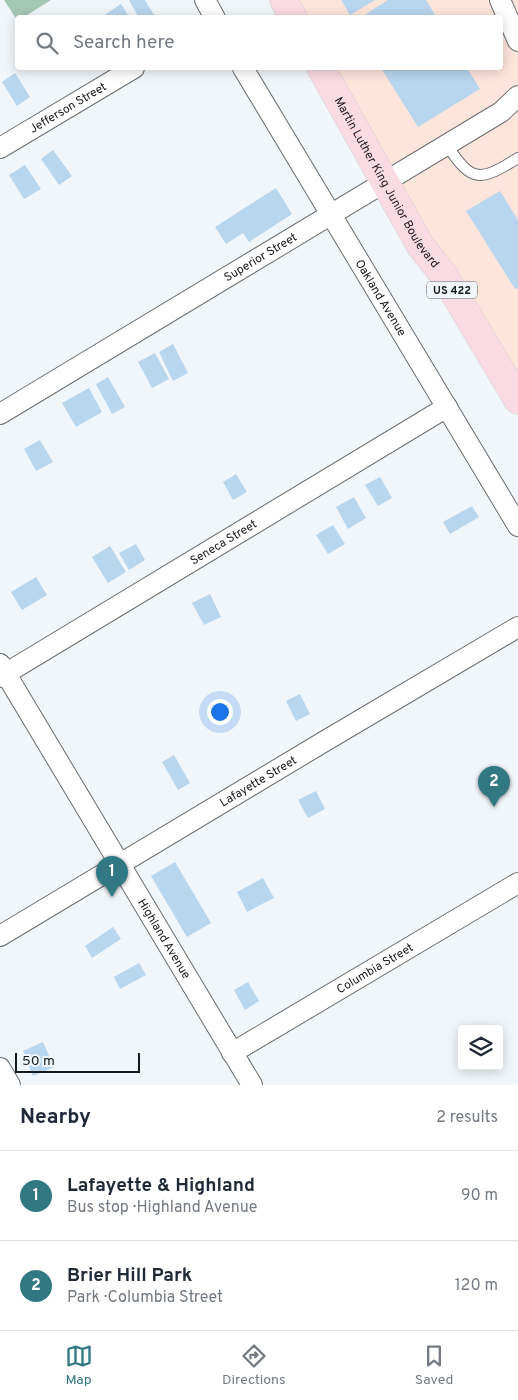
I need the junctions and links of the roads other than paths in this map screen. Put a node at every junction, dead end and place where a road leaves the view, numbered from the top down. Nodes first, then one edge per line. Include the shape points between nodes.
1 (284, 0) edge
2 (500, 0) edge
3 (292, 15) edge
4 (518, 41) edge
5 (131, 70) edge
6 (245, 70) edge
7 (322, 70) edge
8 (518, 96) edge
9 (447, 145) junction
10 (0, 148) edge
11 (518, 158) edge
12 (386, 182) junction
13 (332, 214) junction
14 (518, 400) edge
15 (447, 407) junction
16 (0, 414) edge
17 (518, 526) edge
18 (518, 627) edge
19 (2, 672) edge
20 (119, 864) junction
21 (518, 882) edge
22 (0, 936) edge
23 (232, 1054) junction
24 (0, 1068) edge
25 (10, 1085) edge
26 (252, 1085) edge

1 - 3 main road
2 - 4 street
5 - 10 street, Jefferson Street
6 - 13 street, Oakland Avenue
7 - 12 main road, Martin Luther King Junior Boulevard / US 422
8 - 9 street, Superior Street via 502,112
9 - 11 lane via 463,167 481,176
9 - 12 street, Superior Street
12 - 13 street, Superior Street
12 - 14 main road, Martin Luther King Junior Boulevard / US 422 via 420,245 443,274
13 - 15 street, Oakland Avenue
13 - 16 street, Superior Street
15 - 17 street, Oakland Avenue
15 - 19 street, Seneca Street
18 - 20 street, Lafayette Street
19 - 20 street, Highland Avenue
20 - 22 street, Lafayette Street
20 - 23 street, Highland Avenue
21 - 23 street, Columbia Street
23 - 26 street, Highland Avenue
24 - 25 street

